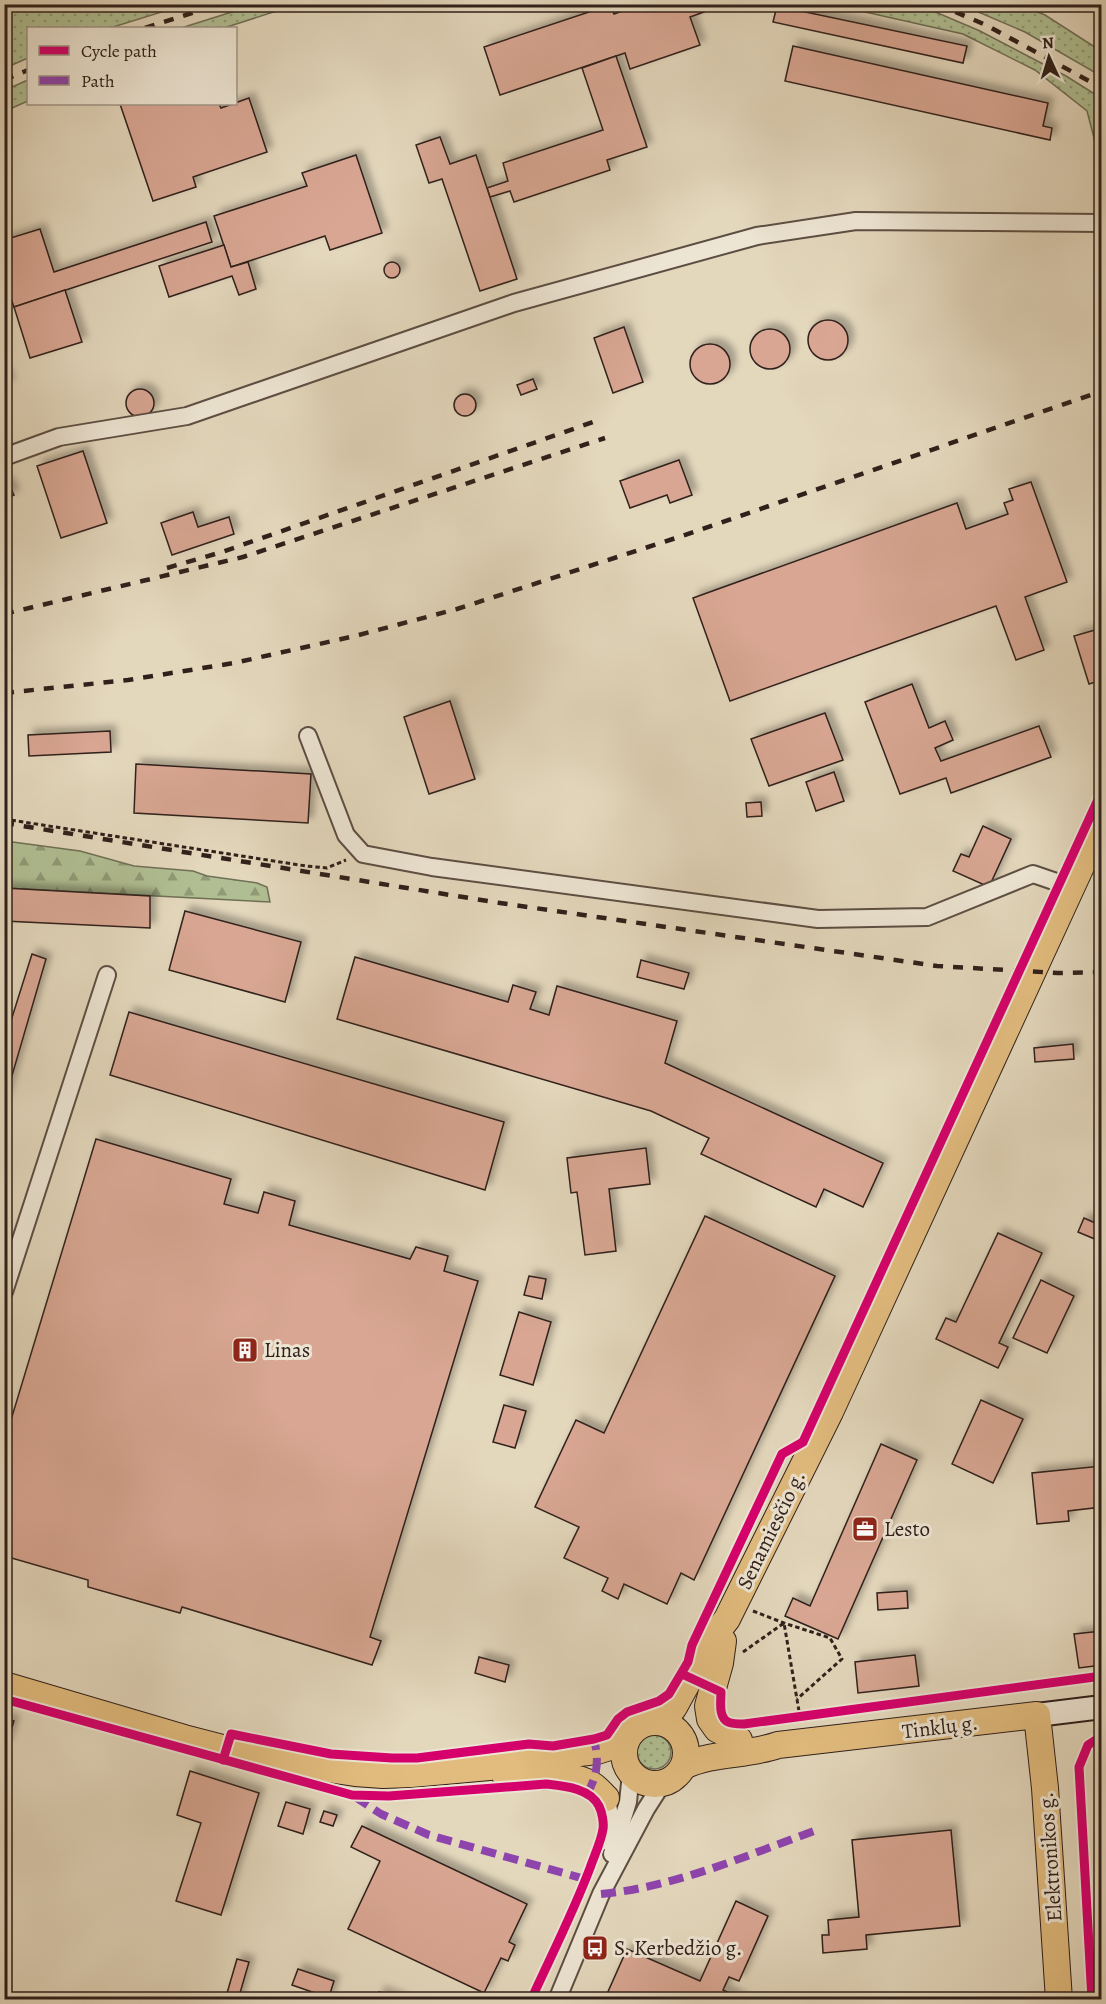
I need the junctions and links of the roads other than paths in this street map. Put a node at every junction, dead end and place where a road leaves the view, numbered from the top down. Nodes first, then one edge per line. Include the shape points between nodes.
1 (1101, 223) edge
2 (4, 457) edge
3 (309, 736) dead end
4 (1101, 821) edge
5 (1071, 887) junction
6 (107, 975) dead end
7 (4, 1292) edge
8 (730, 1638) junction
9 (4, 1685) edge
10 (1101, 1707) edge
11 (1037, 1715) junction
12 (710, 1719) joint
13 (655, 1721) junction
14 (742, 1732) junction
15 (683, 1738) junction
16 (625, 1742) junction
17 (778, 1745) junction
18 (523, 1764) junction
19 (684, 1766) junction
20 (453, 1771) junction
21 (629, 1771) junction
22 (662, 1784) junction
23 (606, 1798) joint
24 (604, 1874) junction
25 (601, 1894) junction
26 (557, 2000) edge
27 (1059, 2000) edge

1 - 2 street via 856,221 757,236 514,303 187,416 59,437
3 - 5 street via 346,835 363,854 818,920 927,917 1033,874
4 - 5 main road, Senamiesčio g.
5 - 8 main road, Senamiesčio g.
6 - 7 street
8 - 12 main road, Senamiesčio g. via 708,1706
8 - 13 main road, Senamiesčio g. via 712,1638 674,1707
8 - 15 main road, Senamiesčio g. via 703,1684
9 - 20 main road via 184,1738 288,1763 383,1775
10 - 11 main road, Tinklų g.
11 - 17 main road, Tinklų g.
11 - 27 main road, Elektronikos g.
12 - 14 main road, Tinklų g. via 717,1729
13 - 15 main road via 670,1725
13 - 16 main road, Senamiesčio g. via 637,1727
14 - 15 main road, Tinklų g.
14 - 17 main road, Tinklų g. via 760,1742
15 - 19 main road, Senamiesčio g.
16 - 18 main road
16 - 21 main road via 623,1751
17 - 19 main road, Tinklų g. via 697,1759
18 - 20 main road
18 - 21 main road
19 - 22 main road via 672,1780
20 - 23 main road via 480,1778 581,1779
21 - 22 main road via 645,1783
21 - 24 street via 628,1802
22 - 25 street
23 - 24 street via 611,1827
24 - 25 street
25 - 26 street

